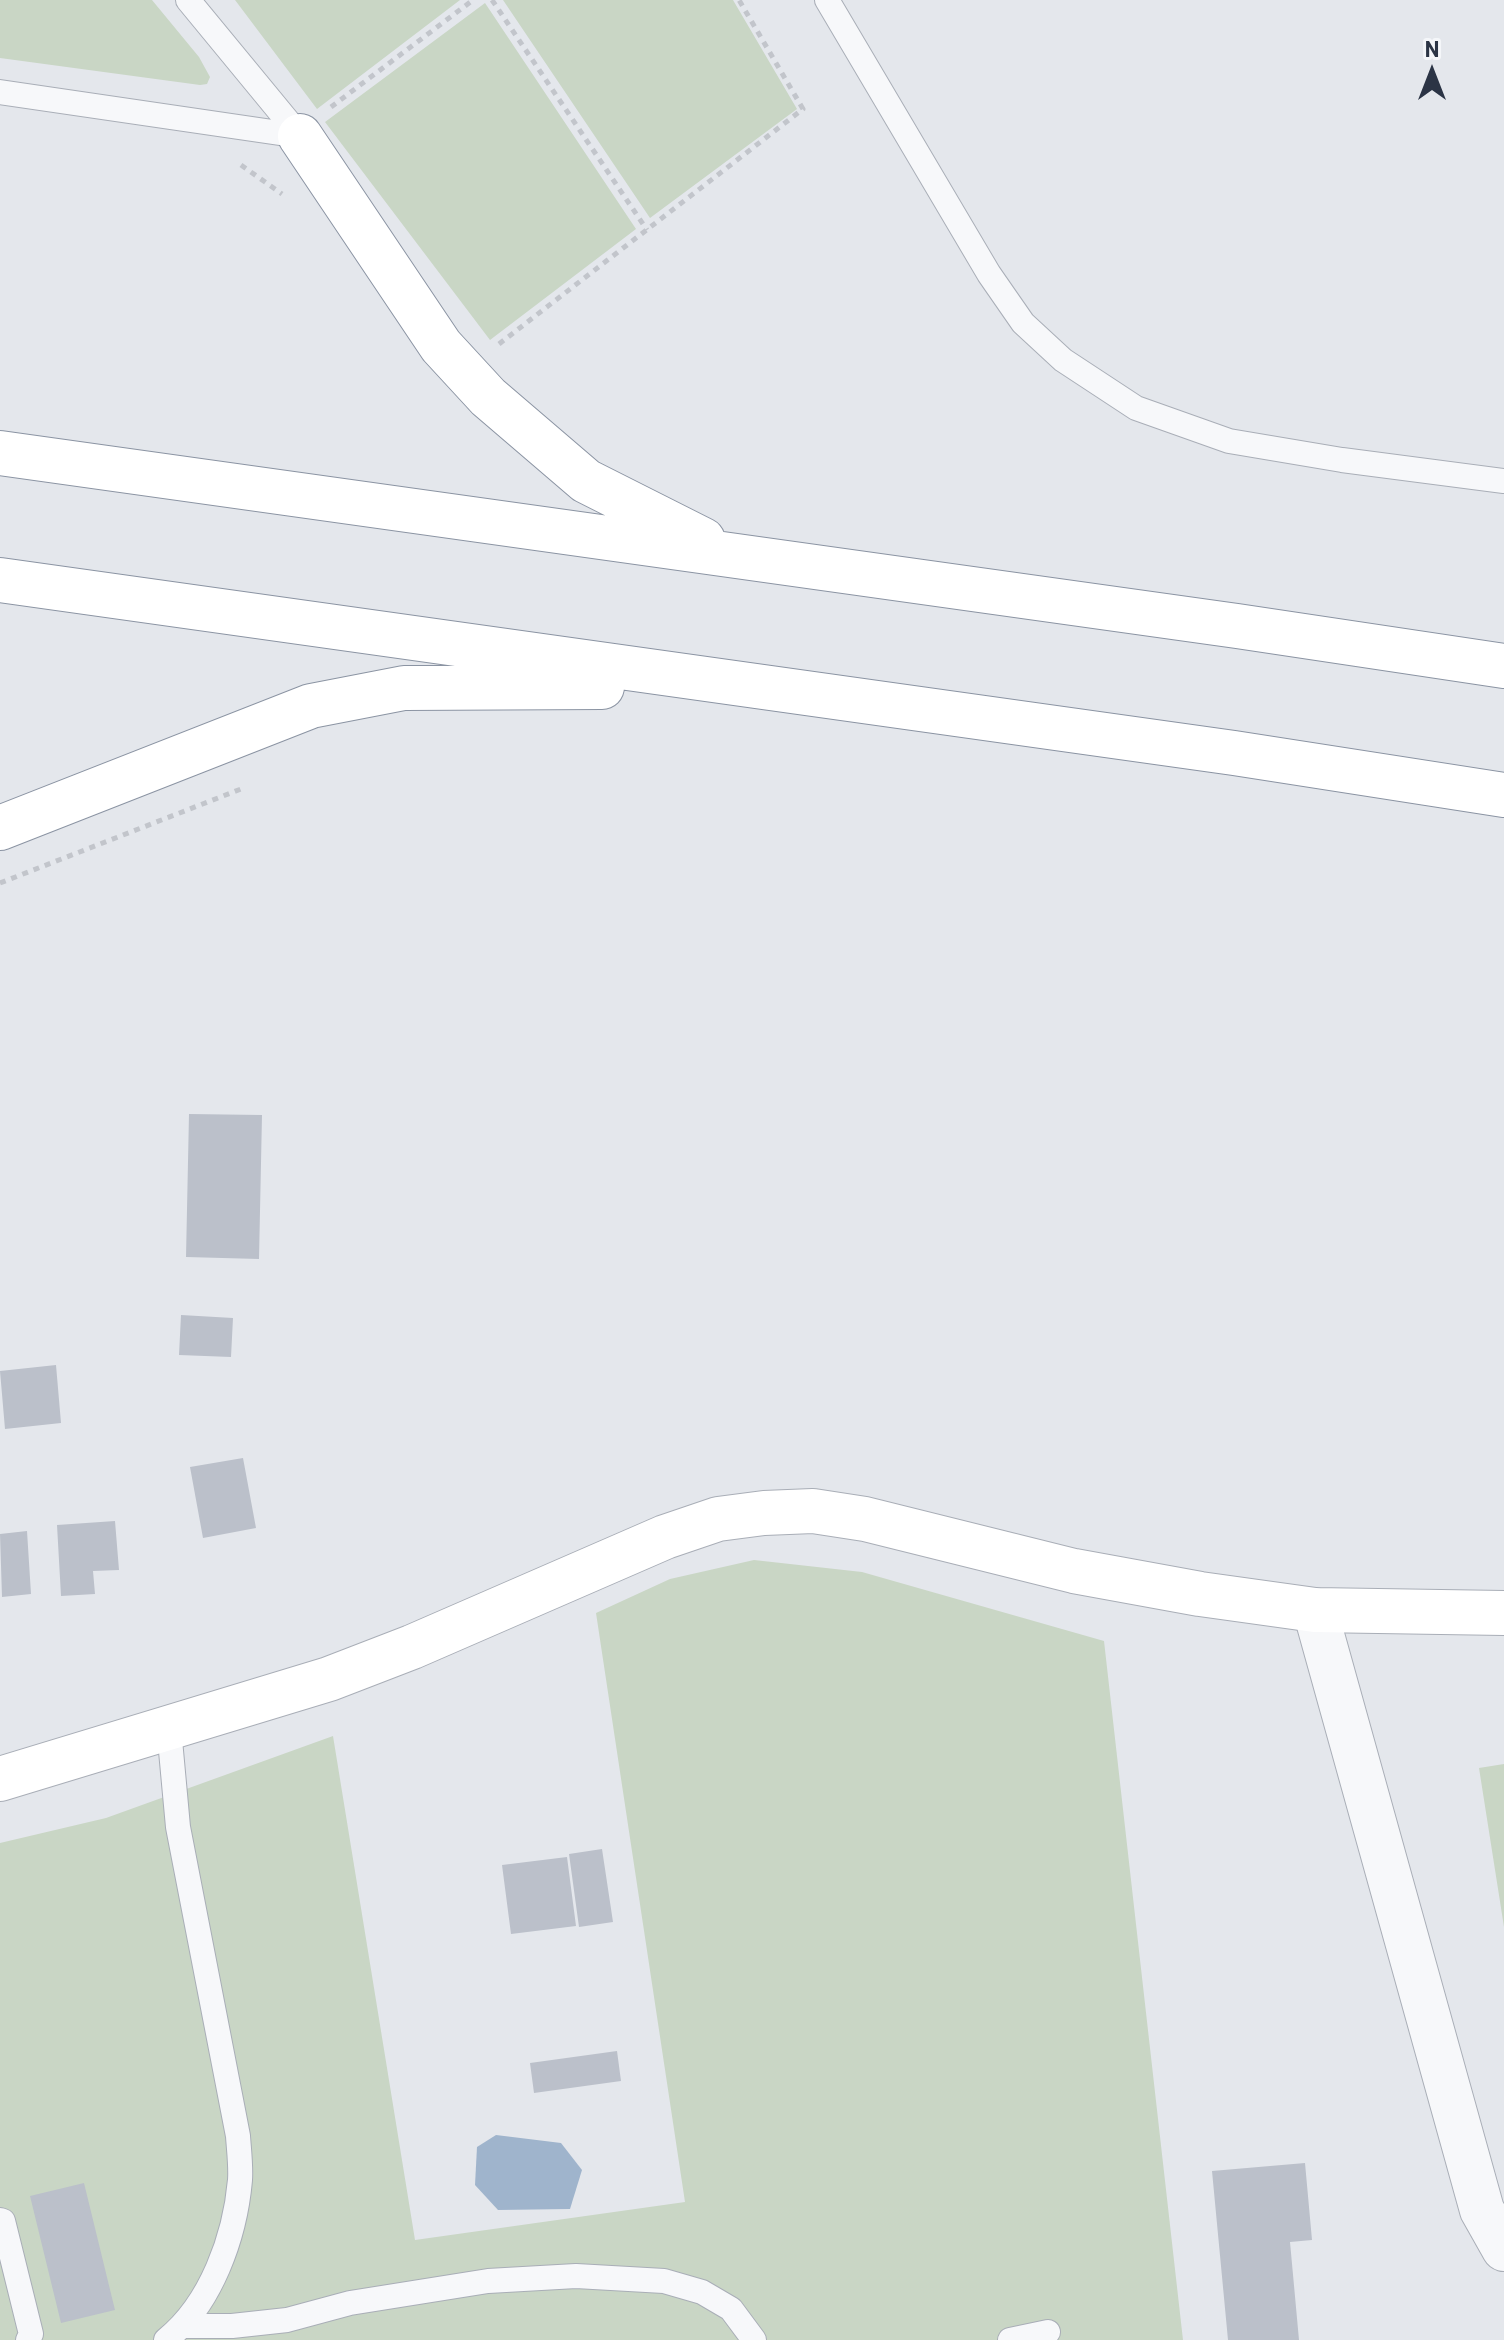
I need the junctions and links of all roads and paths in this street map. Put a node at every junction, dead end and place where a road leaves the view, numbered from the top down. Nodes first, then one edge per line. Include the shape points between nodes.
1 (188, 0) edge
2 (473, 0) edge
3 (492, 0) edge
4 (739, 0) edge
5 (827, 0) edge
6 (0, 92) edge
7 (313, 124) junction
8 (229, 159) dead end
9 (288, 199) dead end
10 (647, 230) junction
11 (498, 345) dead end
12 (0, 453) edge
13 (1504, 481) edge
14 (734, 555) junction
15 (0, 580) edge
16 (1504, 666) edge
17 (761, 686) junction
18 (241, 789) dead end
19 (1504, 795) edge
20 (0, 828) edge
21 (0, 883) edge
22 (1315, 1610) junction
23 (1504, 1613) edge
24 (169, 1729) junction
25 (0, 1779) edge
26 (0, 2220) edge
27 (1504, 2249) edge
28 (1048, 2332) dead end
29 (175, 2333) edge
30 (34, 2338) edge
31 (754, 2340) edge
32 (1010, 2340) edge

1 - 7 lane
2 - 7 path
3 - 10 path
4 - 10 path via 803,109
5 - 13 lane via 989,274 1023,323 1063,360 1136,408 1229,441
6 - 7 lane
7 - 14 main road via 441,346 488,397 586,481
8 - 9 path
10 - 11 path
12 - 14 main road
14 - 16 main road
15 - 17 main road
17 - 19 main road
17 - 20 main road via 404,688 311,706
18 - 21 path
22 - 23 main road
22 - 24 main road via 1074,1571 865,1519 813,1511 764,1513 718,1519 665,1537 412,1647
22 - 27 street via 1482,2210
24 - 25 main road
24 - 29 lane via 178,1827 238,2136 240,2179 218,2265 201,2302
26 - 30 lane
28 - 32 lane
29 - 31 lane via 287,2320 350,2303 488,2281 576,2276 664,2281 702,2292 731,2309

